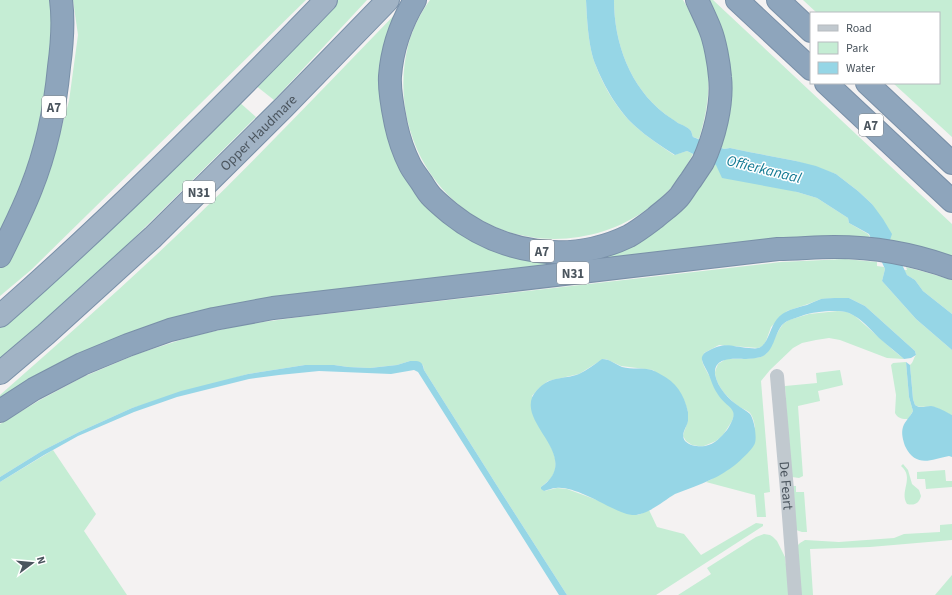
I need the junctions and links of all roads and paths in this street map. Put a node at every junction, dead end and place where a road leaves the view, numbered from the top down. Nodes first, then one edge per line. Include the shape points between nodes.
1 (61, 0) edge
2 (326, 0) edge
3 (388, 0) edge
4 (415, 0) edge
5 (697, 0) edge
6 (737, 0) edge
7 (778, 0) edge
8 (810, 30) edge
9 (810, 68) edge
10 (827, 84) edge
11 (868, 84) edge
12 (952, 162) edge
13 (952, 200) edge
14 (0, 256) edge
15 (952, 268) edge
16 (0, 316) edge
17 (0, 373) edge
18 (777, 376) dead end
19 (0, 411) edge
20 (795, 595) edge

1 - 14 highway, A7 via 61,50 56,100 49,134 31,189
2 - 16 highway via 174,155
3 - 17 highway, Opper Haudmare / N31 via 153,237
4 - 5 highway, A7 via 400,30 390,77 392,107 399,138 410,166 430,196 476,232 523,249 574,252 611,243 648,223 679,196 702,164 712,140 720,106 720,78 711,29
6 - 9 highway
7 - 8 highway
10 - 13 highway, A7
11 - 12 highway, A7
15 - 19 highway, N31 via 933,261 873,249 778,249 273,308 170,330 108,353 34,389
18 - 20 street, De Feart

